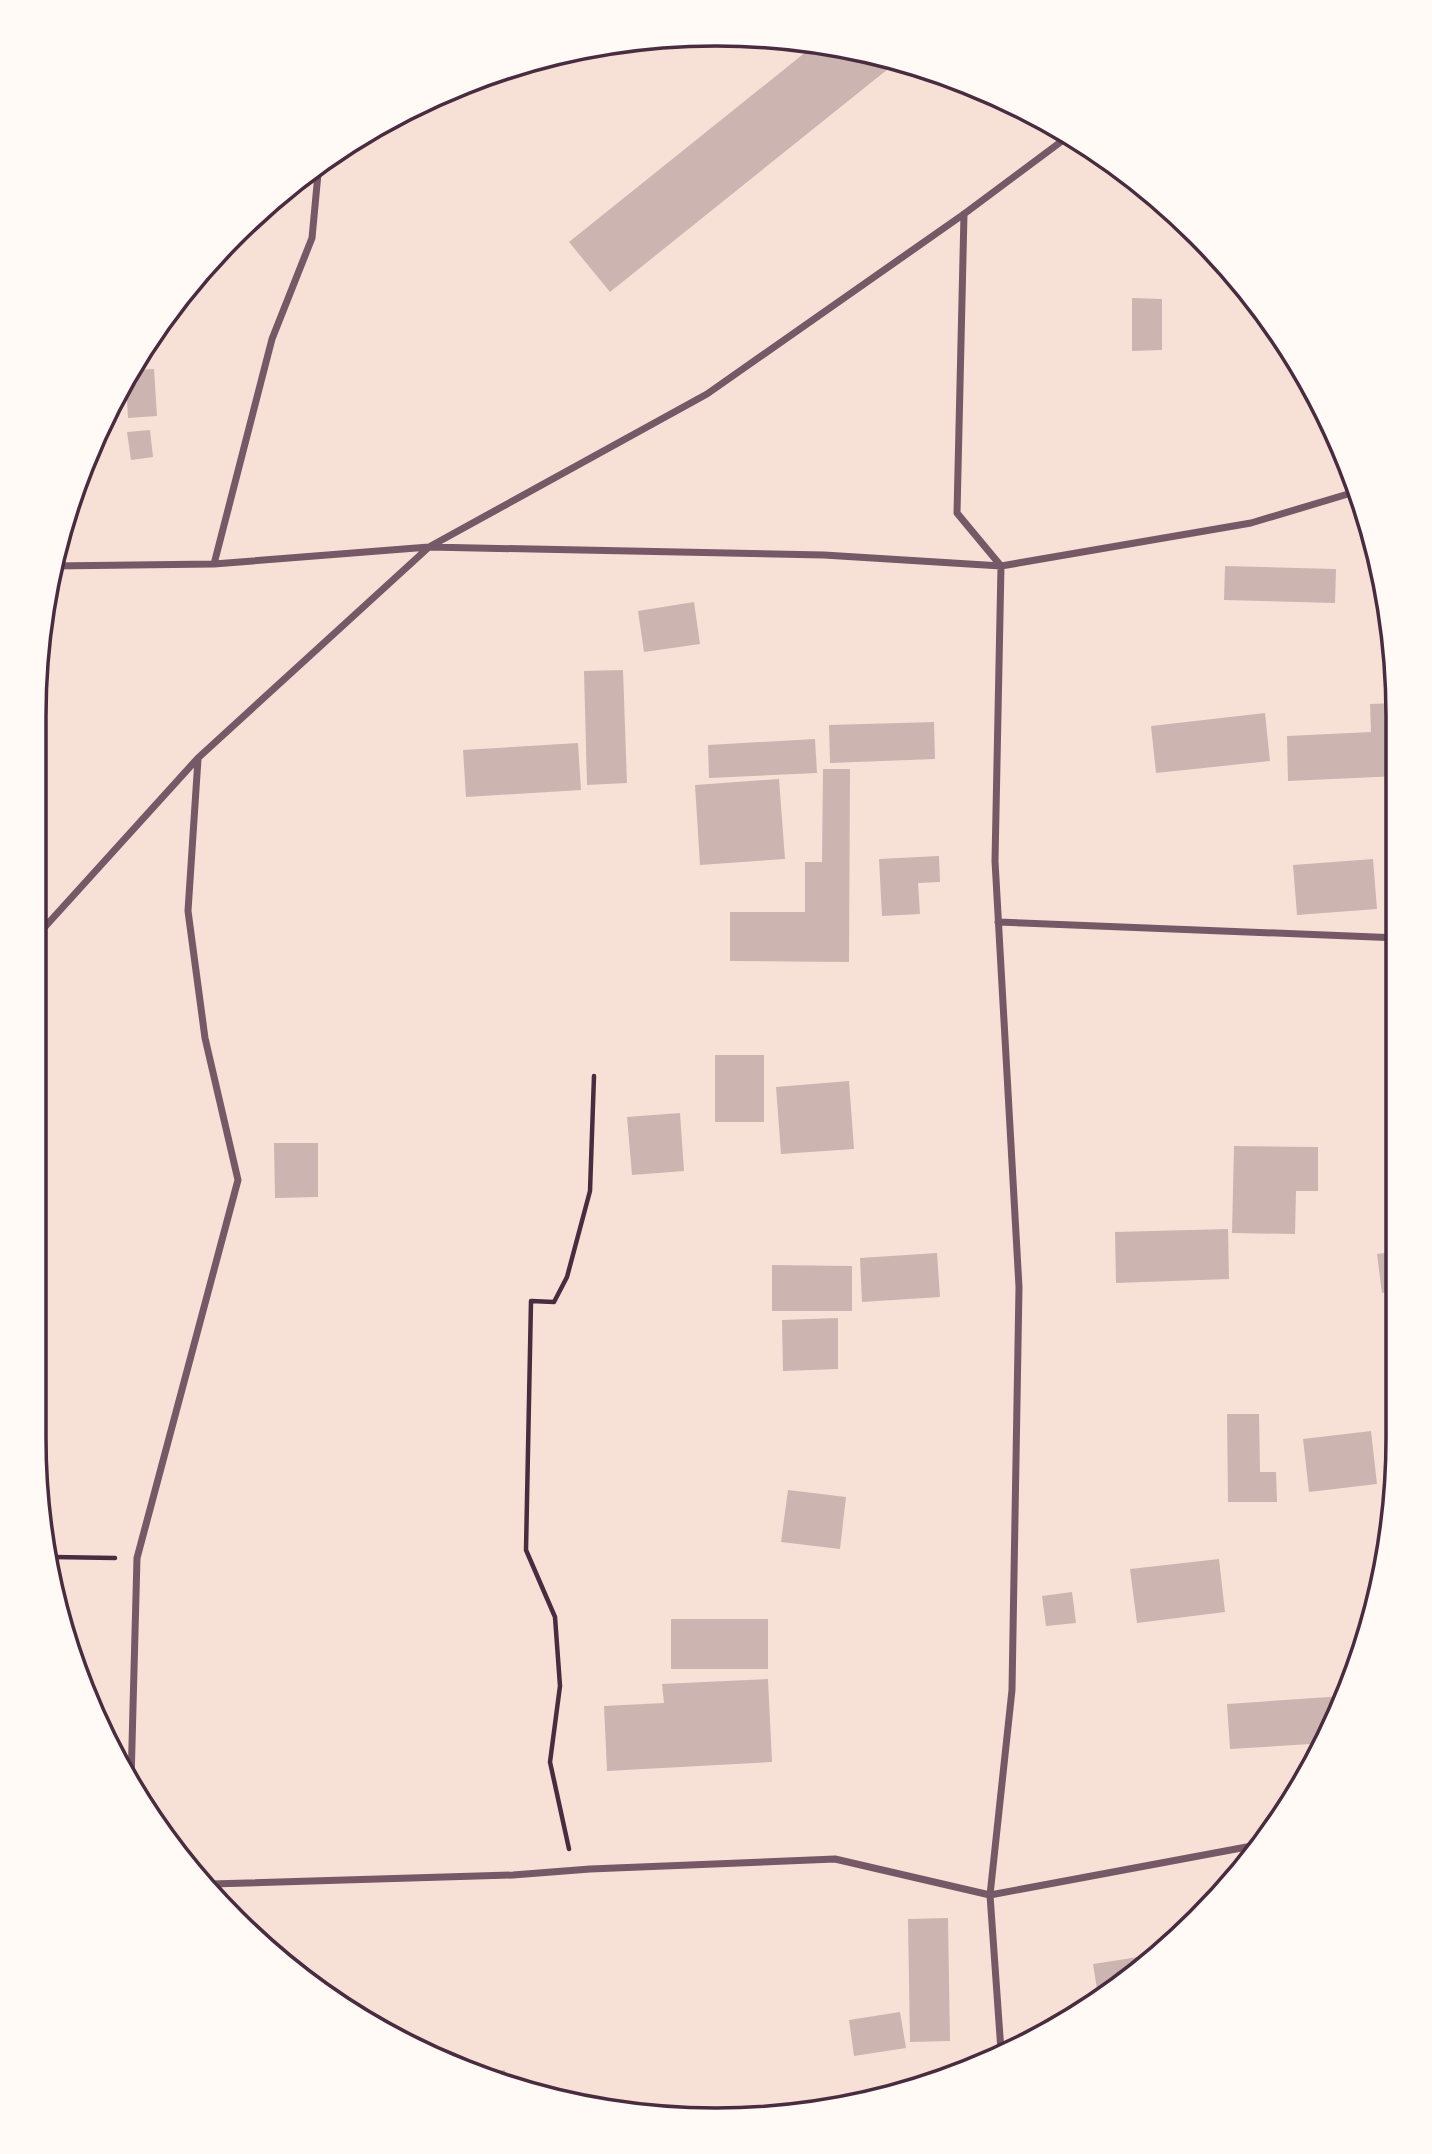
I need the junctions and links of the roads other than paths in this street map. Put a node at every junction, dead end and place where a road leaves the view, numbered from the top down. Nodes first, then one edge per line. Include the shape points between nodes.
1 (1061, 141) edge
2 (317, 177) edge
3 (964, 214) junction
4 (1349, 494) edge
5 (429, 547) junction
6 (214, 564) junction
7 (62, 566) edge
8 (1002, 566) junction
9 (198, 758) junction
10 (998, 922) junction
11 (46, 926) edge
12 (1386, 937) edge
13 (131, 1766) edge
14 (1247, 1847) edge
15 (216, 1884) edge
16 (989, 1895) junction
17 (1001, 2045) edge

1 - 3 street
2 - 6 street via 312,238 272,340
3 - 5 street via 707,394
3 - 8 street via 957,513
4 - 8 street via 1251,523
5 - 6 street
5 - 8 street via 824,555
5 - 9 street
6 - 7 street
8 - 10 street via 995,861
9 - 11 street
9 - 13 street via 188,911 205,1038 238,1180 136,1558
10 - 12 street
10 - 16 street via 1019,1287 1012,1690
14 - 16 street
15 - 16 street via 835,1859
16 - 17 street

